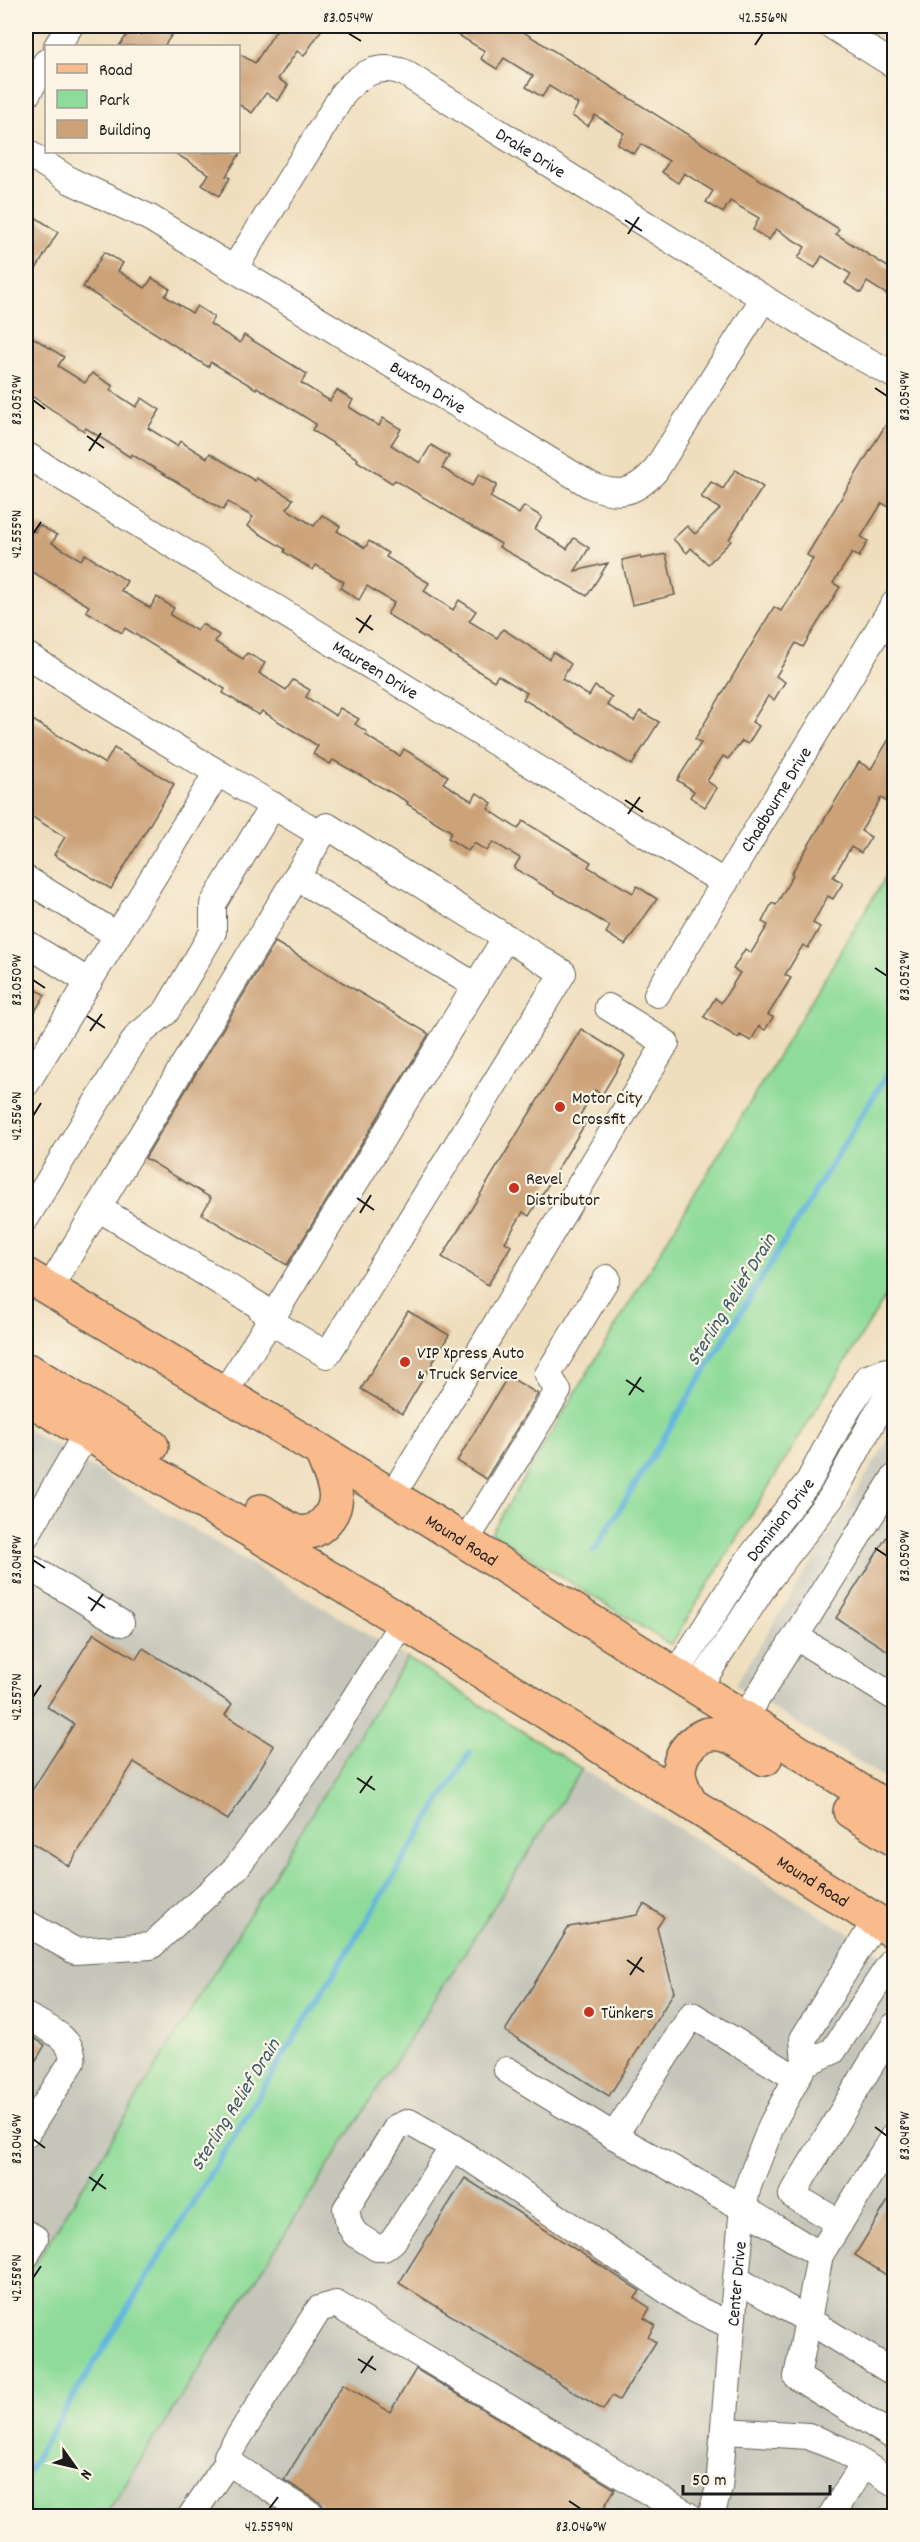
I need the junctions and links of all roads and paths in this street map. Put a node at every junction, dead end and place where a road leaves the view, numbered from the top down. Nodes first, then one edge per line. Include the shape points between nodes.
1 (70, 26) edge
2 (832, 26) edge
3 (58, 45) edge
4 (45, 64) edge
5 (894, 65) edge
6 (26, 96) edge
7 (26, 152) edge
8 (234, 269) junction
9 (764, 298) junction
10 (894, 375) edge
11 (26, 455) edge
12 (894, 604) edge
13 (26, 655) edge
14 (217, 773) junction
15 (273, 805) junction
16 (322, 835) junction
17 (296, 877) junction
18 (26, 879) edge
19 (725, 883) junction
20 (117, 935) junction
21 (506, 938) junction
22 (26, 944) edge
23 (88, 982) junction
24 (476, 986) junction
25 (657, 994) dead end
26 (608, 1007) dead end
27 (26, 1084) edge
28 (98, 1208) junction
29 (26, 1218) edge
30 (607, 1278) dead end
31 (37, 1282) edge
32 (270, 1321) junction
33 (891, 1366) edge
34 (26, 1370) edge
35 (224, 1393) junction
36 (26, 1397) edge
37 (86, 1434) junction
38 (321, 1451) junction
39 (894, 1478) edge
40 (392, 1496) junction
41 (773, 1528) junction
42 (26, 1536) edge
43 (465, 1542) junction
44 (795, 1546) junction
45 (26, 1564) edge
46 (403, 1622) junction
47 (121, 1623) dead end
48 (796, 1636) junction
49 (686, 1682) junction
50 (894, 1697) edge
51 (738, 1729) junction
52 (690, 1802) junction
53 (894, 1812) edge
54 (894, 1839) edge
55 (26, 1923) edge
56 (885, 1926) edge
57 (894, 1958) edge
58 (26, 2016) edge
59 (894, 2026) edge
60 (507, 2070) dead end
61 (800, 2070) junction
62 (26, 2134) edge
63 (894, 2135) edge
64 (614, 2136) junction
65 (453, 2147) junction
66 (743, 2208) junction
67 (840, 2223) junction
68 (26, 2233) edge
69 (820, 2255) junction
70 (26, 2256) edge
71 (736, 2279) junction
72 (808, 2320) junction
73 (732, 2326) junction
74 (894, 2373) edge
75 (725, 2432) junction
76 (894, 2437) edge
77 (228, 2462) junction
78 (864, 2464) junction
79 (894, 2483) edge
80 (191, 2517) edge
81 (313, 2517) edge
82 (689, 2517) edge
83 (711, 2517) edge
84 (831, 2517) edge

1 - 3 street
2 - 5 street
4 - 6 street
7 - 8 street, Buxton Drive via 72,181 150,218
8 - 9 street, Buxton Drive via 590,485 615,493 630,491 655,471
8 - 9 street, Drake Drive via 345,91 361,76 382,68 403,72
9 - 10 street, Drake Drive
11 - 19 street, Maureen Drive
12 - 19 street, Chadbourne Drive
13 - 14 street
14 - 15 street
14 - 20 street
15 - 16 street
15 - 29 street via 213,904 213,932 172,1002 137,1036
16 - 17 street
16 - 21 street via 327,825
17 - 24 street
17 - 28 street
18 - 20 street
19 - 25 street, Chadbourne Drive
20 - 23 street
21 - 24 street
21 - 32 street via 563,973 327,1355
22 - 23 street
23 - 27 street
24 - 32 street
26 - 40 street via 666,1043
28 - 31 street
28 - 32 street via 258,1305
30 - 43 street via 548,1374 558,1391
31 - 35 main road, Mound Road
32 - 35 street
33 - 41 street, Dominion Drive via 867,1378 809,1481
33 - 44 street, Dominion Drive via 888,1393 831,1498
34 - 38 main road via 297,1532 313,1532 333,1514 337,1501
35 - 38 main road, Mound Road
36 - 37 main road, Mound Road
37 - 42 street
37 - 46 main road, Mound Road
38 - 40 main road, Mound Road
39 - 48 street
40 - 43 main road, Mound Road
41 - 44 street
41 - 49 street, Dominion Drive via 747,1562
43 - 49 main road, Mound Road
44 - 49 street, Dominion Drive
45 - 47 street
46 - 52 main road, Mound Road
46 - 55 street via 309,1770 236,1868 151,1946 75,1951
48 - 50 street
48 - 51 street
49 - 51 main road, Mound Road
51 - 52 main road via 706,1734 684,1752 679,1771
51 - 53 main road, Mound Road
51 - 54 main road
52 - 56 main road, Mound Road
56 - 61 street, Center Drive via 802,2039
57 - 61 street via 833,2051
58 - 62 street via 70,2045 73,2053 72,2062
59 - 67 street via 792,2195
60 - 64 street
61 - 64 street via 692,2015
61 - 66 street, Center Drive via 759,2153
63 - 67 street
64 - 66 street
65 - 65 street via 393,2241 377,2248 355,2234 346,2209 397,2127 409,2122
65 - 73 street via 690,2306
66 - 69 street
66 - 71 street, Center Drive
67 - 69 street
68 - 70 street via 35,2238
69 - 72 street
71 - 72 street
71 - 73 street, Center Drive
72 - 74 street
72 - 76 street via 797,2377
73 - 75 street, Center Drive
75 - 78 street via 808,2436
75 - 83 street, Center Drive via 719,2488
77 - 80 street
77 - 81 street
77 - 82 street via 227,2456 319,2309 336,2304
78 - 79 street
78 - 84 street

